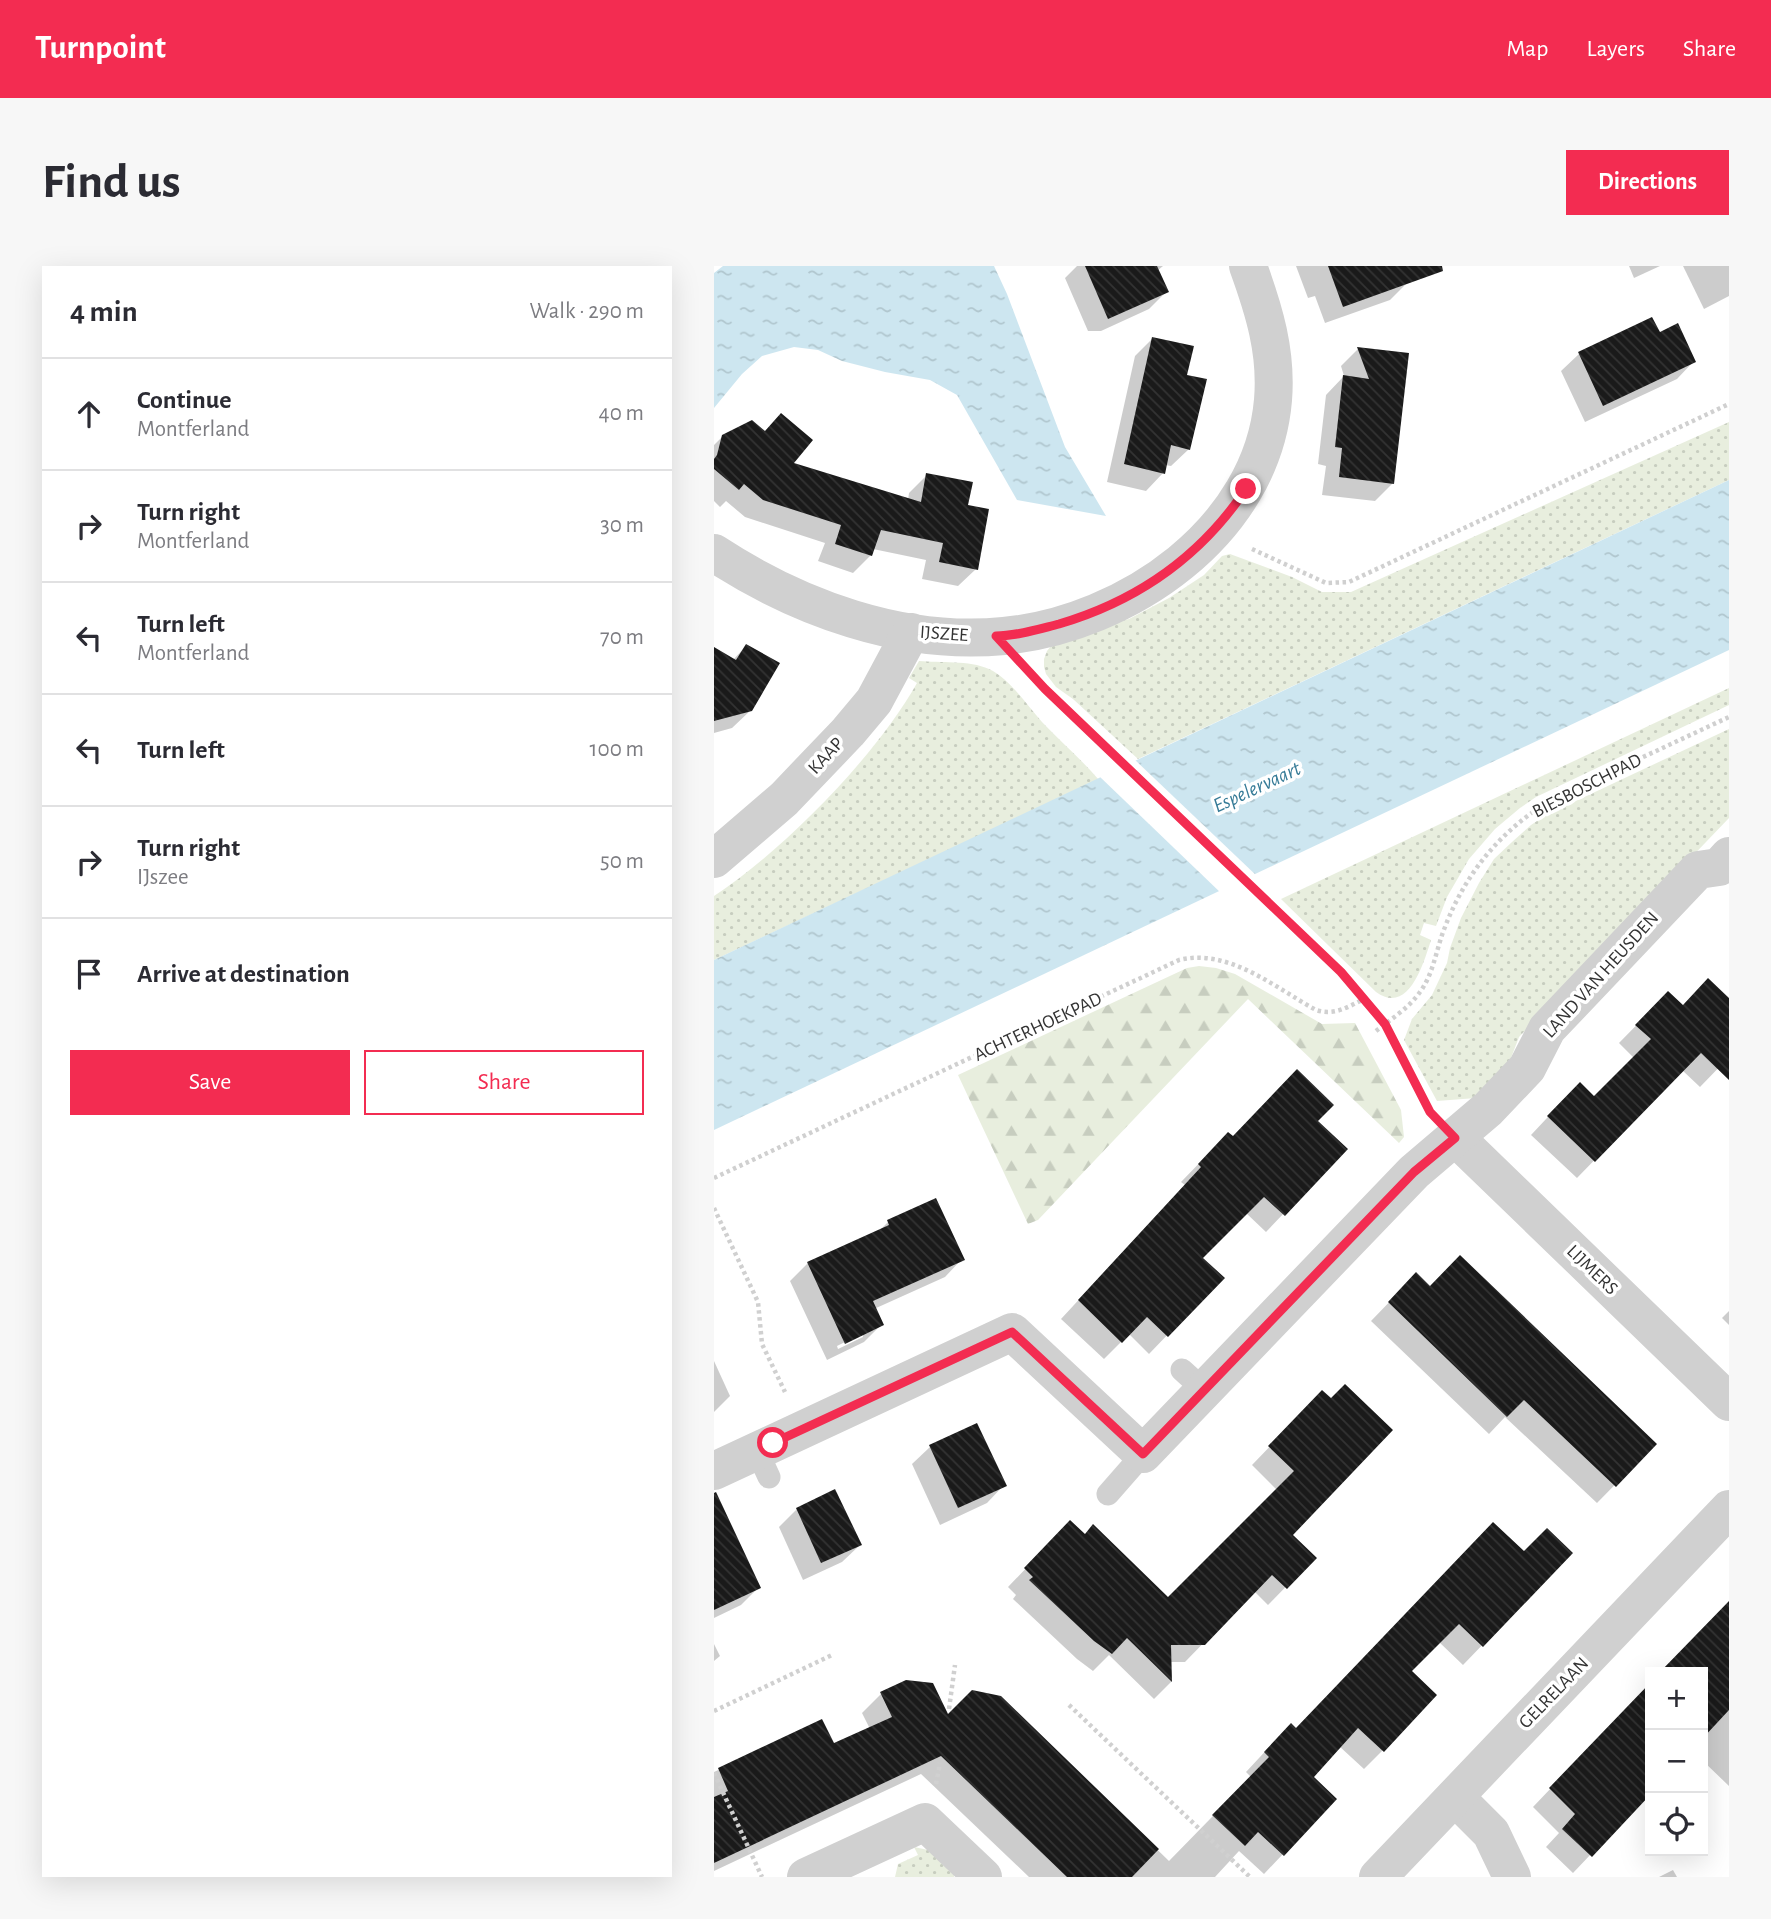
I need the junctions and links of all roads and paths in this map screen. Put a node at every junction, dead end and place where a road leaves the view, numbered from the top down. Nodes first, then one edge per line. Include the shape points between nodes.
1 (1248, 266) edge
2 (1729, 404) edge
3 (1219, 526) junction
4 (714, 553) edge
5 (911, 632) junction
6 (996, 636) junction
7 (1729, 717) edge
8 (1729, 856) edge
9 (714, 859) edge
10 (1364, 999) junction
11 (1317, 1000) dead end
12 (1311, 1007) junction
13 (1385, 1024) junction
14 (1376, 1031) dead end
15 (1455, 1138) junction
16 (714, 1178) edge
17 (714, 1208) edge
18 (786, 1393) dead end
19 (1729, 1402) edge
20 (1143, 1454) junction
21 (714, 1471) edge
22 (1108, 1494) dead end
23 (1729, 1509) edge
24 (834, 1654) dead end
25 (955, 1665) dead end
26 (1069, 1705) dead end
27 (949, 1709) dead end
28 (714, 1710) edge
29 (714, 1773) edge
30 (1455, 1797) junction
31 (762, 1877) edge
32 (806, 1877) edge
33 (982, 1877) edge
34 (1250, 1877) edge
35 (1378, 1877) edge
36 (1512, 1877) edge

1 - 3 street, IJSZEE via 1268,323 1273,400 1256,470
2 - 3 path via 1349,582 1326,583 1241,544
3 - 6 street, IJSZEE via 1187,558 1125,599 1075,619
4 - 5 street, IJSZEE via 800,600
5 - 6 street, IJSZEE
5 - 9 street, KAAP via 874,701 848,732 784,799
6 - 10 path
7 - 13 path, BIESBOSCHPAD via 1553,799 1506,833 1460,892 1420,993
8 - 15 street, LAND VAN HEUSDEN via 1718,867 1698,870 1547,1029 1527,1068
10 - 12 path, ACHTERHOEKPAD via 1327,1013
10 - 13 path
11 - 12 path
12 - 16 path, ACHTERHOEKPAD via 1220,958 1179,960
13 - 14 path, BIESBOSCHPAD
13 - 15 path via 1430,1112
15 - 19 street, LIJMERS
15 - 20 street, LAND VAN HEUSDEN via 1193,1380
17 - 18 path via 758,1302 762,1344
20 - 21 street via 1012,1332 763,1464
20 - 22 lane
23 - 30 street, GELRELAAN
24 - 28 path
25 - 27 path
26 - 34 path
29 - 31 path
30 - 35 street, GELRELAAN
30 - 36 street via 1491,1833
32 - 33 street via 925,1822

